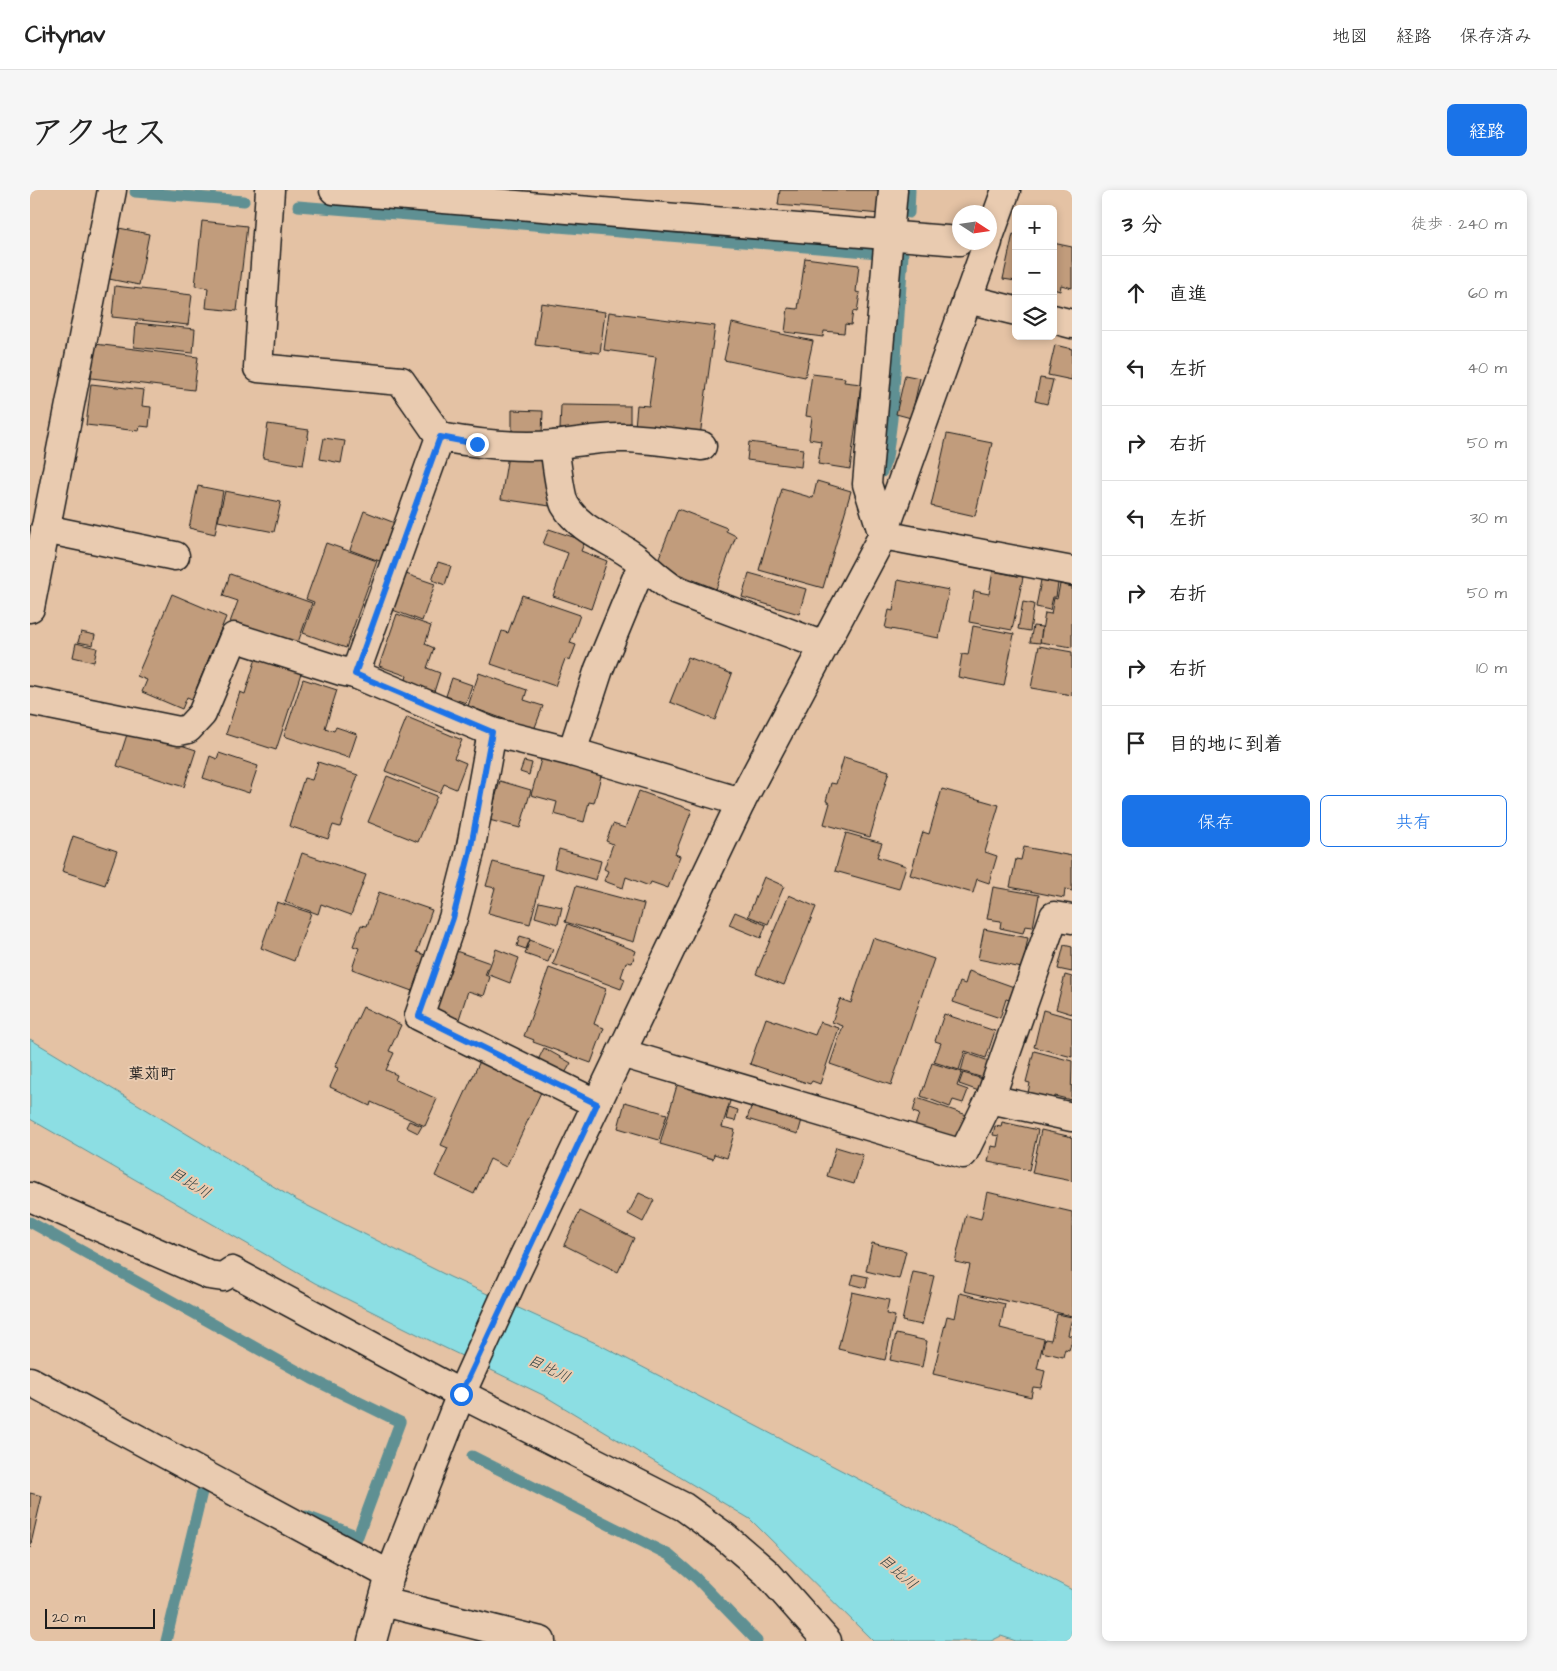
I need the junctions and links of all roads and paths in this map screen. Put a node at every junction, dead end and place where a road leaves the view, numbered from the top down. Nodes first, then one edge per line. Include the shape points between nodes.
1 (112, 190) edge
2 (270, 190) edge
3 (334, 190) edge
4 (894, 190) edge
5 (1006, 190) edge
6 (997, 211) edge
7 (889, 235) junction
8 (952, 240) edge
9 (981, 250) edge
10 (967, 299) junction
11 (1012, 309) edge
12 (1057, 320) edge
13 (1072, 324) edge
14 (440, 437) junction
15 (554, 445) junction
16 (702, 446) dead end
17 (46, 529) junction
18 (883, 536) junction
19 (175, 556) dead end
20 (642, 565) junction
21 (1072, 571) edge
22 (30, 608) edge
23 (824, 646) junction
24 (355, 674) junction
25 (30, 701) edge
26 (492, 732) junction
27 (572, 752) junction
28 (741, 802) junction
29 (1072, 919) edge
30 (621, 1053) junction
31 (990, 1099) junction
32 (597, 1104) junction
33 (1072, 1117) edge
34 (30, 1197) edge
35 (30, 1381) edge
36 (463, 1389) junction
37 (390, 1575) junction
38 (383, 1602) junction
39 (372, 1641) edge
40 (541, 1641) edge
41 (827, 1641) edge

1 - 17 street
2 - 14 street via 258,368 401,381
3 - 7 street
4 - 7 street
5 - 6 street
7 - 8 street
7 - 18 street via 867,484
9 - 10 street
10 - 11 street
10 - 18 street
12 - 13 street
14 - 15 street via 477,444
14 - 24 street
15 - 16 street via 626,438
15 - 20 street via 564,504 570,513 585,528 633,556
17 - 19 street
17 - 22 street
18 - 21 street
18 - 23 street
20 - 23 street via 675,590
20 - 27 street via 599,669
23 - 28 street
24 - 25 street via 234,637 202,714 188,729 179,731
24 - 26 street
26 - 27 street
26 - 32 street via 470,852 453,918 419,1016
27 - 28 street
28 - 30 street
29 - 31 street via 1054,916
30 - 31 street via 963,1154
30 - 32 street
31 - 33 street
32 - 36 street
34 - 36 street via 209,1275 223,1277 232,1271
35 - 37 street
36 - 37 street
36 - 41 street via 684,1507 767,1572
37 - 38 street
38 - 39 street
38 - 40 street

